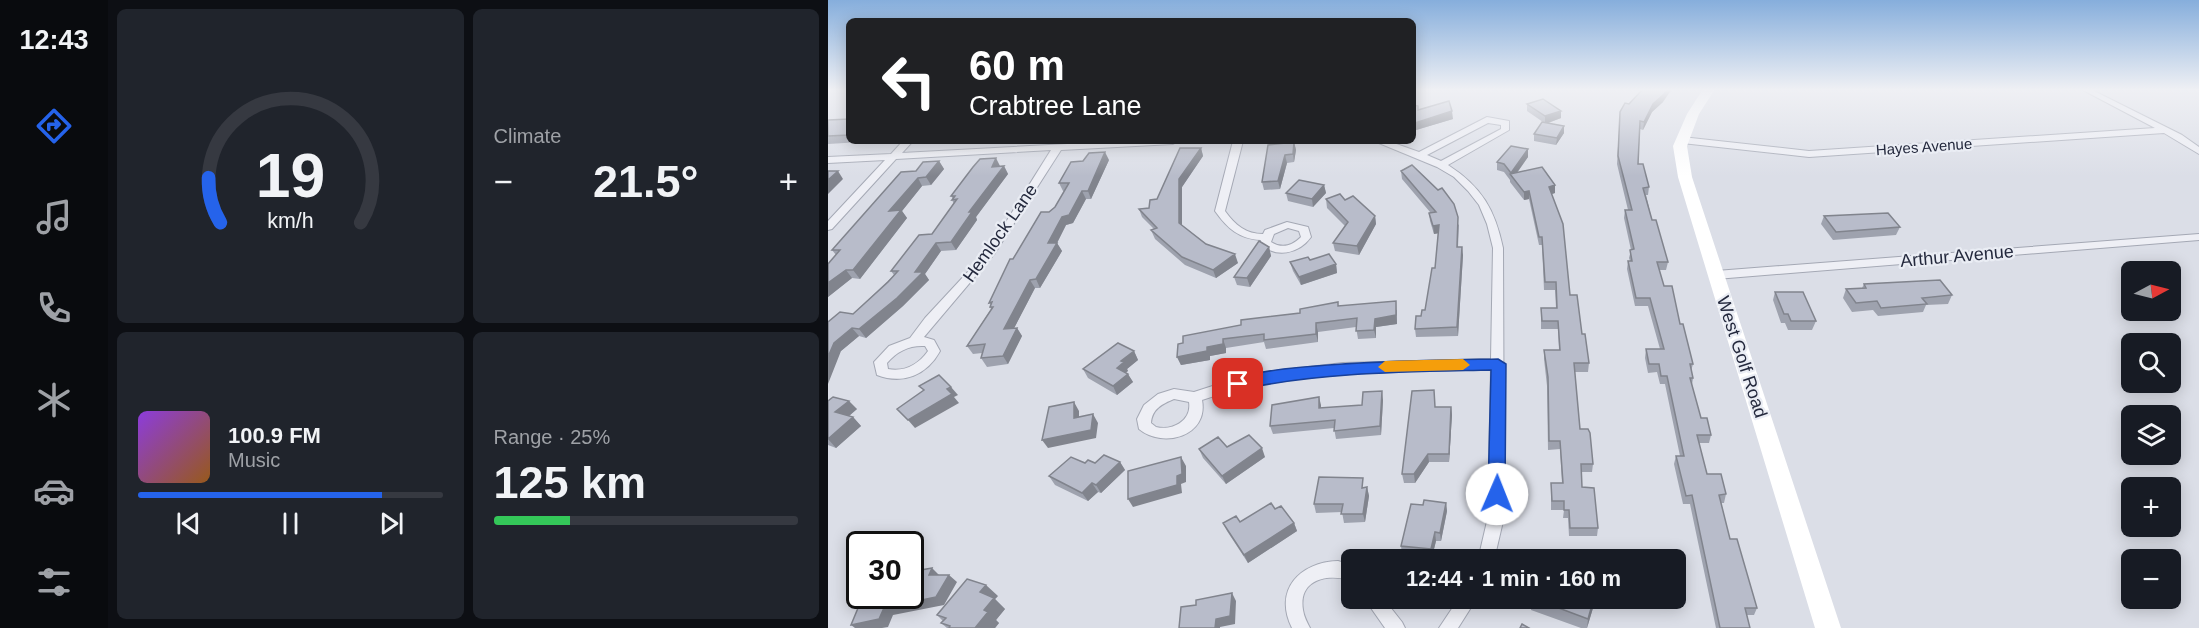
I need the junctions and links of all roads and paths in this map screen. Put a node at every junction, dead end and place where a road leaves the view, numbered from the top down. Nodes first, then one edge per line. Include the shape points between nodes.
1 (1691, 118) edge
2 (2143, 118) edge
3 (2166, 130) junction
4 (1682, 140) junction
5 (905, 144) edge
6 (1116, 144) edge
7 (1237, 144) edge
8 (1389, 144) edge
9 (1058, 147) junction
10 (2199, 151) edge
11 (1422, 154) junction
12 (894, 156) junction
13 (828, 160) edge
14 (1443, 164) junction
15 (828, 227) edge
16 (1265, 237) dead end
17 (2199, 237) edge
18 (1716, 275) junction
19 (914, 342) dead end
20 (1498, 364) junction
21 (1192, 398) dead end
22 (1489, 549) edge
23 (1341, 570) edge
24 (1381, 609) edge
25 (1461, 609) edge
26 (1301, 628) edge
27 (1396, 628) edge
28 (1448, 628) edge
29 (1828, 628) edge

1 - 4 street, West Golf Road
2 - 3 street
3 - 4 street, Hayes Avenue via 1809,154
3 - 10 street
4 - 18 street, West Golf Road via 1685,177
5 - 12 street
6 - 9 street
7 - 16 street via 1220,211 1239,233
8 - 11 street
9 - 12 street
9 - 19 street, Hemlock Lane via 982,263 925,324
11 - 14 street
11 - 14 street via 1487,120 1506,123 1505,130
12 - 13 street
12 - 15 street
14 - 20 street via 1486,206 1496,228
17 - 18 street, Arthur Avenue
18 - 29 street, West Golf Road
20 - 21 street via 1417,365 1282,375 1216,388
20 - 22 street via 1496,517
23 - 26 street via 1332,567 1310,574 1301,582 1292,603
24 - 27 street
25 - 28 street

